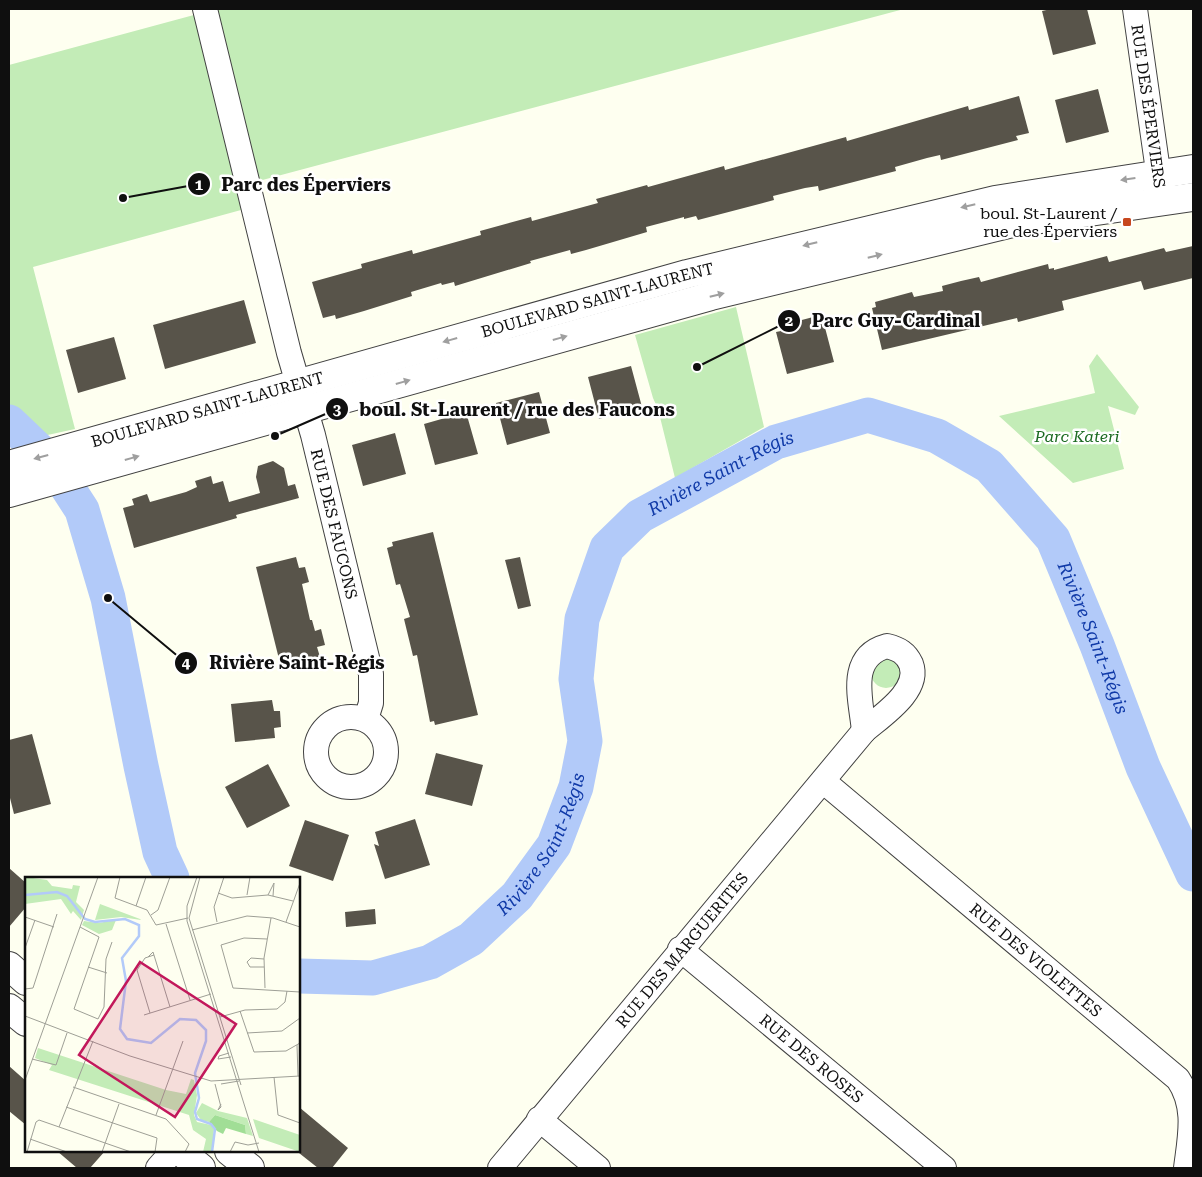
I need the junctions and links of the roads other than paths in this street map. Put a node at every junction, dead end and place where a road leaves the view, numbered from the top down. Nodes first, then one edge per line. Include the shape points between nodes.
1 (205, 9) edge
2 (1135, 9) edge
3 (1193, 169) edge
4 (1159, 174) junction
5 (1193, 197) edge
6 (1162, 202) junction
7 (299, 383) junction
8 (306, 410) junction
9 (11, 465) edge
10 (20, 489) edge
11 (366, 720) dead end
12 (864, 731) dead end
13 (822, 781) junction
14 (680, 950) junction
15 (9, 966) edge
16 (25, 979) edge
17 (9, 1008) edge
18 (25, 1021) edge
19 (539, 1119) junction
20 (171, 1152) edge
21 (181, 1152) edge
22 (230, 1152) edge
23 (158, 1168) edge
24 (201, 1168) edge
25 (250, 1168) edge
26 (500, 1168) edge
27 (598, 1168) edge
28 (944, 1168) edge
29 (1186, 1168) edge

1 - 7 street, RUE DES FAUCONS
2 - 4 street, RUE DES ÉPERVIERS
3 - 4 street, BOULEVARD SAINT-LAURENT
4 - 6 street, RUE DES ÉPERVIERS
4 -> 7 street, BOULEVARD SAINT-LAURENT via 995,200 687,274
5 - 6 street, BOULEVARD SAINT-LAURENT
8 -> 6 street, BOULEVARD SAINT-LAURENT via 748,287 1013,223
7 - 8 street, RUE DES FAUCONS
7 -> 9 street, BOULEVARD SAINT-LAURENT
10 -> 8 street, BOULEVARD SAINT-LAURENT
8 - 11 street, RUE DES FAUCONS via 371,674 371,703
12 - 13 street, RUE DES MARGUERITES
13 - 14 street, RUE DES MARGUERITES
13 - 29 street, RUE DES VIOLETTES via 1170,1069 1184,1087 1191,1111
14 - 19 street, RUE DES MARGUERITES
14 - 28 street, RUE DES ROSES
15 - 16 street
17 - 18 street
19 - 26 street, RUE DES MARGUERITES
19 - 27 street
20 - 23 street
21 - 24 street
22 - 25 street

